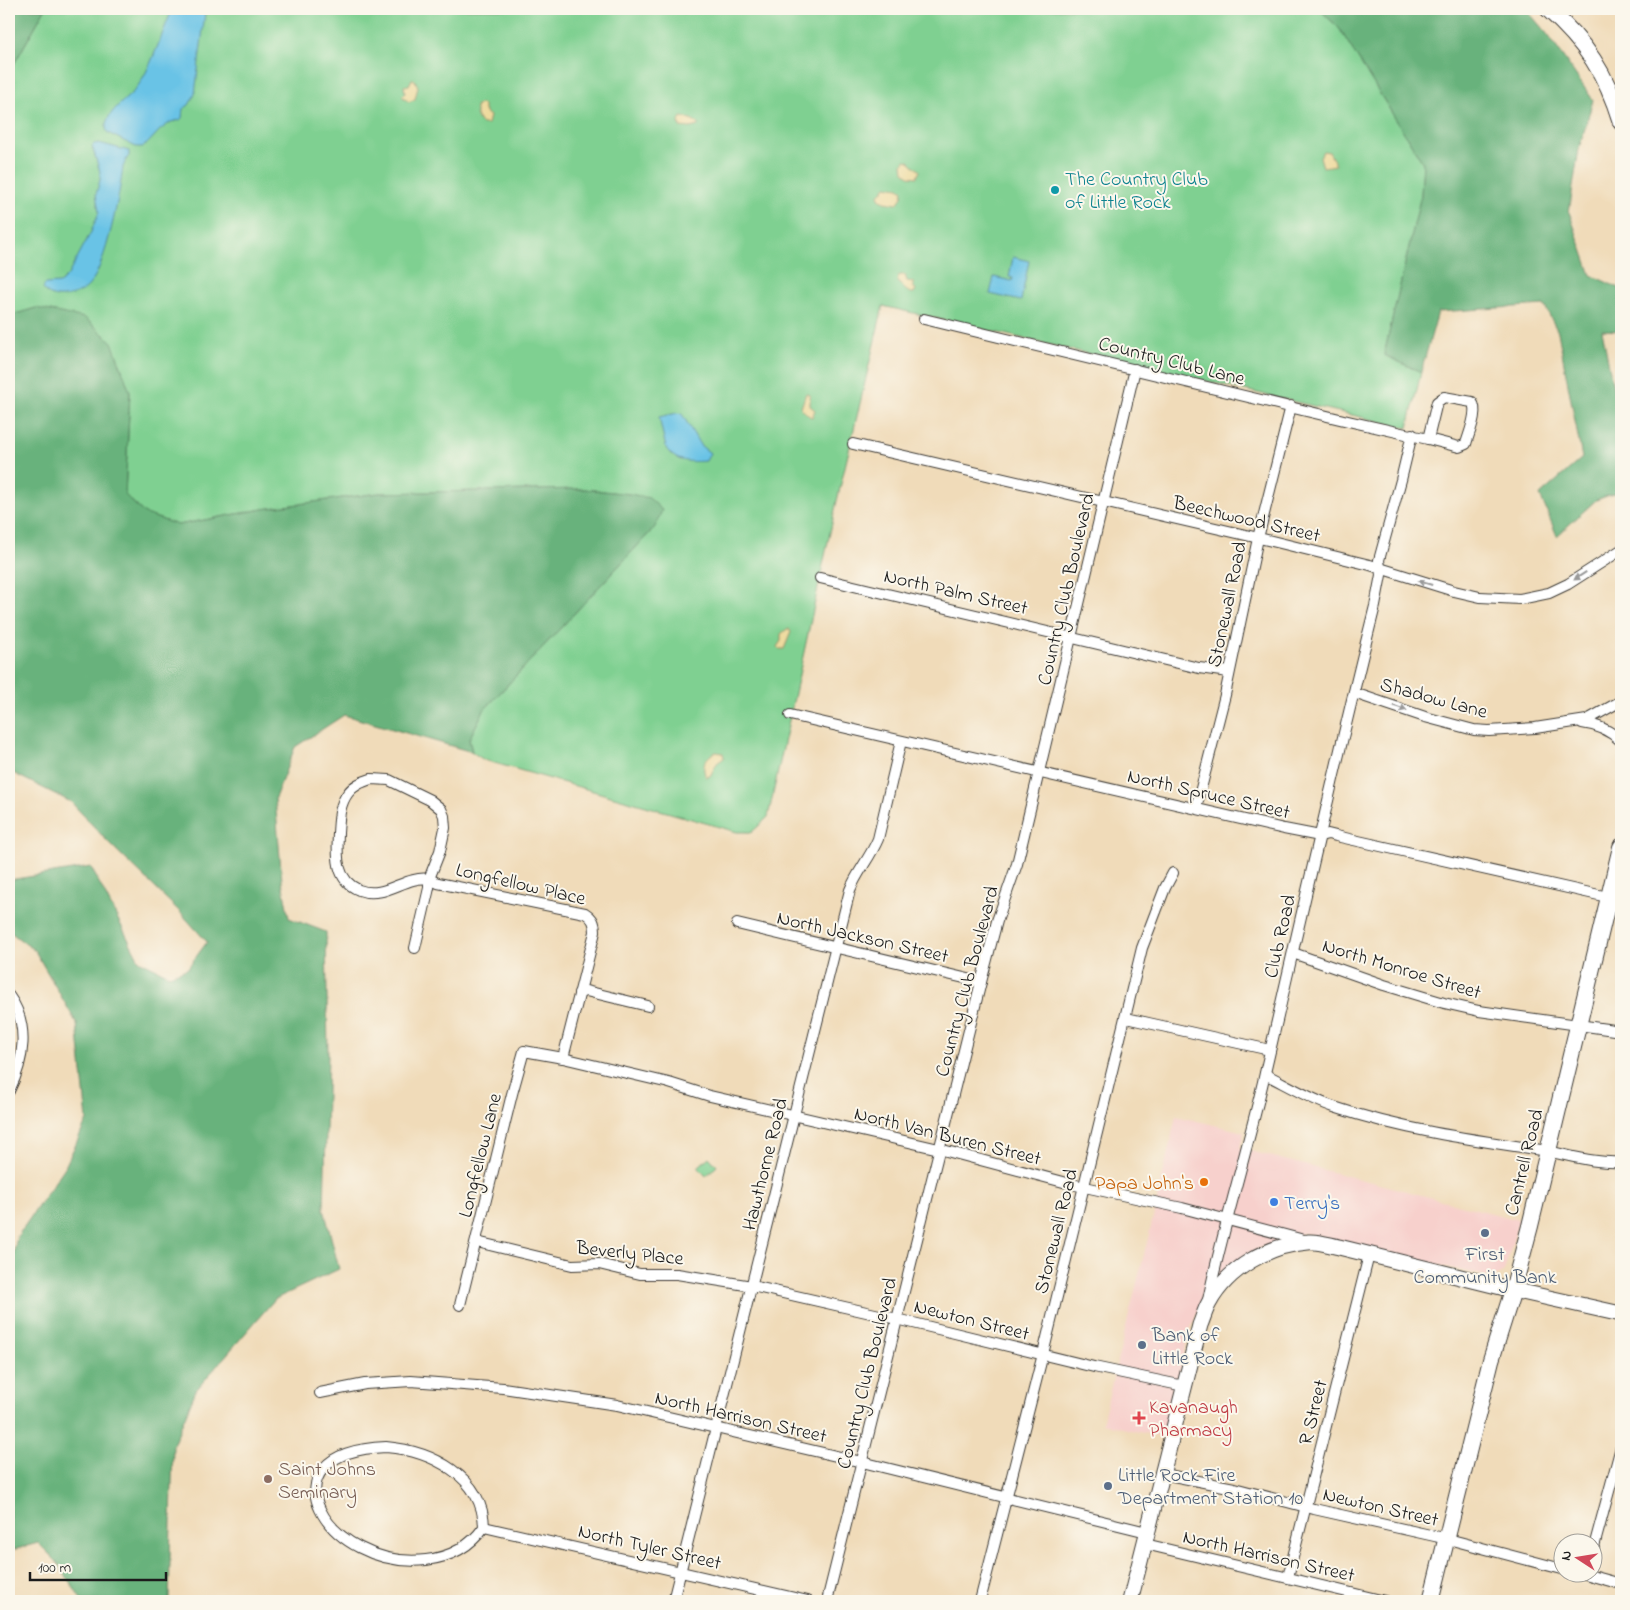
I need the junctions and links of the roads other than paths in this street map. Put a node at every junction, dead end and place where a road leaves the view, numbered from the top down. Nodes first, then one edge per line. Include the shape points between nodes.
1 (1548, 9) edge
2 (1621, 122) edge
3 (924, 319) dead end
4 (1135, 369) junction
5 (1291, 406) junction
6 (1412, 434) junction
7 (1428, 439) junction
8 (853, 444) dead end
9 (1104, 502) junction
10 (1258, 538) junction
11 (1621, 550) edge
12 (1380, 569) junction
13 (820, 578) dead end
14 (1071, 636) junction
15 (1229, 672) junction
16 (1354, 693) junction
17 (1621, 702) edge
18 (790, 715) dead end
19 (1574, 723) junction
20 (902, 741) junction
21 (1621, 741) edge
22 (1039, 773) junction
23 (1196, 808) junction
24 (1320, 836) junction
25 (1621, 847) edge
26 (1173, 873) dead end
27 (429, 879) junction
28 (1615, 899) edge
29 (737, 924) dead end
30 (415, 948) dead end
31 (836, 948) junction
32 (1293, 952) junction
33 (981, 982) junction
34 (579, 993) junction
35 (9, 996) edge
36 (648, 1006) dead end
37 (1126, 1018) junction
38 (1577, 1026) junction
39 (1621, 1031) edge
40 (1270, 1050) junction
41 (563, 1058) junction
42 (1265, 1074) junction
43 (9, 1091) edge
44 (794, 1116) junction
45 (939, 1149) junction
46 (1548, 1151) junction
47 (1621, 1162) edge
48 (1084, 1186) junction
49 (1226, 1220) junction
50 (477, 1242) junction
51 (1310, 1242) junction
52 (1369, 1255) junction
53 (752, 1286) junction
54 (1513, 1290) junction
55 (460, 1305) dead end
56 (1206, 1310) junction
57 (1621, 1314) edge
58 (897, 1319) junction
59 (1043, 1354) junction
60 (1184, 1386) junction
61 (320, 1393) dead end
62 (716, 1428) junction
63 (1621, 1447) edge
64 (1620, 1459) edge
65 (862, 1462) junction
66 (1163, 1474) junction
67 (1007, 1497) junction
68 (1306, 1507) junction
69 (484, 1527) junction
70 (1598, 1532) edge
71 (1146, 1538) junction
72 (1448, 1539) junction
73 (1552, 1565) edge
74 (680, 1571) junction
75 (1288, 1577) junction
76 (1602, 1578) edge
77 (1621, 1584) edge
78 (673, 1601) edge
79 (808, 1601) edge
80 (827, 1601) edge
81 (980, 1601) edge
82 (1130, 1601) edge
83 (1385, 1601) edge
84 (1431, 1601) edge

1 - 2 main road via 1584,45 1597,65
3 - 4 street, Country Club Lane
4 - 5 street, Country Club Lane
4 - 9 street, Country Club Boulevard
5 - 6 street, Country Club Lane
5 - 10 street, Stonewall Road
6 - 7 street, Country Club Lane
6 - 12 street via 1379,560
7 - 7 street, Country Club Lane via 1440,399 1446,396 1474,404 1464,446
8 - 9 street, Beechwood Street
9 - 10 street, Beechwood Street
9 - 14 street, Country Club Boulevard
10 - 12 street, Beechwood Street
10 - 15 street, Stonewall Road
11 -> 12 street, Beechwood Street via 1568,584 1549,593 1520,599 1467,594
12 - 16 street, Club Road via 1379,586
13 - 14 street, North Palm Street
14 - 15 street, North Palm Street via 1199,668
14 - 22 street, Country Club Boulevard
15 - 23 street, Stonewall Road
16 -> 19 street, Shadow Lane via 1474,730 1518,730
16 - 24 street, Club Road
17 - 19 street, Shadow Lane via 1587,720
18 - 20 street, North Spruce Street
19 - 21 street via 1595,725
20 - 22 street, North Spruce Street
20 - 31 street, Hawthorne Road via 878,839 852,884
22 - 23 street, North Spruce Street
22 - 33 street, Country Club Boulevard via 1017,864
23 - 24 street, North Spruce Street
24 - 28 street, North Spruce Street via 1328,834
24 - 32 street, Club Road
25 - 28 main road, Cantrell Road
26 - 37 street, Stonewall Road via 1142,948
27 - 27 street via 419,878 388,891 368,892 356,888 343,877 336,857 338,820 343,801 354,786 370,779 389,780 430,800 441,809 445,828
27 - 30 street, Longfellow Place
27 - 34 street, Longfellow Place via 590,916 595,923 595,932
28 - 38 main road, Cantrell Road
29 - 31 street, North Jackson Street
31 - 33 street, North Jackson Street
31 - 44 street, Hawthorne Road
32 - 38 street, North Monroe Street via 1384,986 1444,1003
32 - 40 street, Club Road
33 - 45 street, Country Club Boulevard
34 - 36 street via 586,991
34 - 41 street, Longfellow Place
35 - 43 street via 19,1015 23,1037 20,1063
37 - 40 street
37 - 48 street, Stonewall Road
38 - 39 street, North Monroe Street
38 - 46 main road, Cantrell Road
40 - 42 street, Club Road
41 - 44 street
41 - 50 street, Longfellow Lane via 524,1051
42 - 46 street via 1333,1106 1369,1117 1464,1139
42 - 49 street, Club Road
44 - 45 street, North Van Buren Street
44 - 53 street, Hawthorne Road
45 - 48 street, North Van Buren Street
45 - 58 street, Country Club Boulevard
46 - 47 street via 1602,1162
46 - 54 main road, Cantrell Road
48 - 49 street, North Van Buren Street
48 - 59 street, Stonewall Road
49 - 51 street, North Van Buren Street
49 - 56 street, Club Road
50 - 53 street, Beverly Place via 572,1265 599,1264 640,1274 678,1274
50 - 55 street, Longfellow Lane
51 - 52 street
51 - 56 street via 1278,1248 1248,1262 1216,1292
52 - 54 street
52 - 68 street, R Street
53 - 58 street, Newton Street
53 - 62 street, Hawthorne Road
54 - 57 street
54 - 72 main road, Cantrell Road via 1491,1360
56 - 60 street
58 - 59 street, Newton Street
58 - 65 street, Country Club Boulevard
59 - 60 street, Newton Street
59 - 67 street, Stonewall Road
60 - 66 street
61 - 62 street, North Harrison Street via 365,1384 411,1381 476,1385 617,1405
62 - 65 street, North Harrison Street
62 - 74 street, Hawthorne Road
63 - 64 street
64 - 70 street
65 - 67 street, North Harrison Street
65 - 80 street, Country Club Boulevard
66 - 68 street, Newton Street
66 - 71 street
67 - 71 street, North Harrison Street
67 - 81 street, Stonewall Road
68 - 72 street, Newton Street
68 - 75 street, R Street
69 - 69 street via 480,1501 463,1480 435,1459 409,1450 372,1448 342,1456 322,1469 315,1487 318,1508 339,1534 372,1554 388,1559 416,1561 446,1555 470,1543
69 - 74 street, North Tyler Street
71 - 75 street, North Harrison Street
71 - 82 street
72 - 73 street, Newton Street
72 - 84 main road, Cantrell Road
74 - 78 street, Hawthorne Road
74 - 79 street, North Tyler Street
75 - 83 street, North Harrison Street
76 - 77 street

